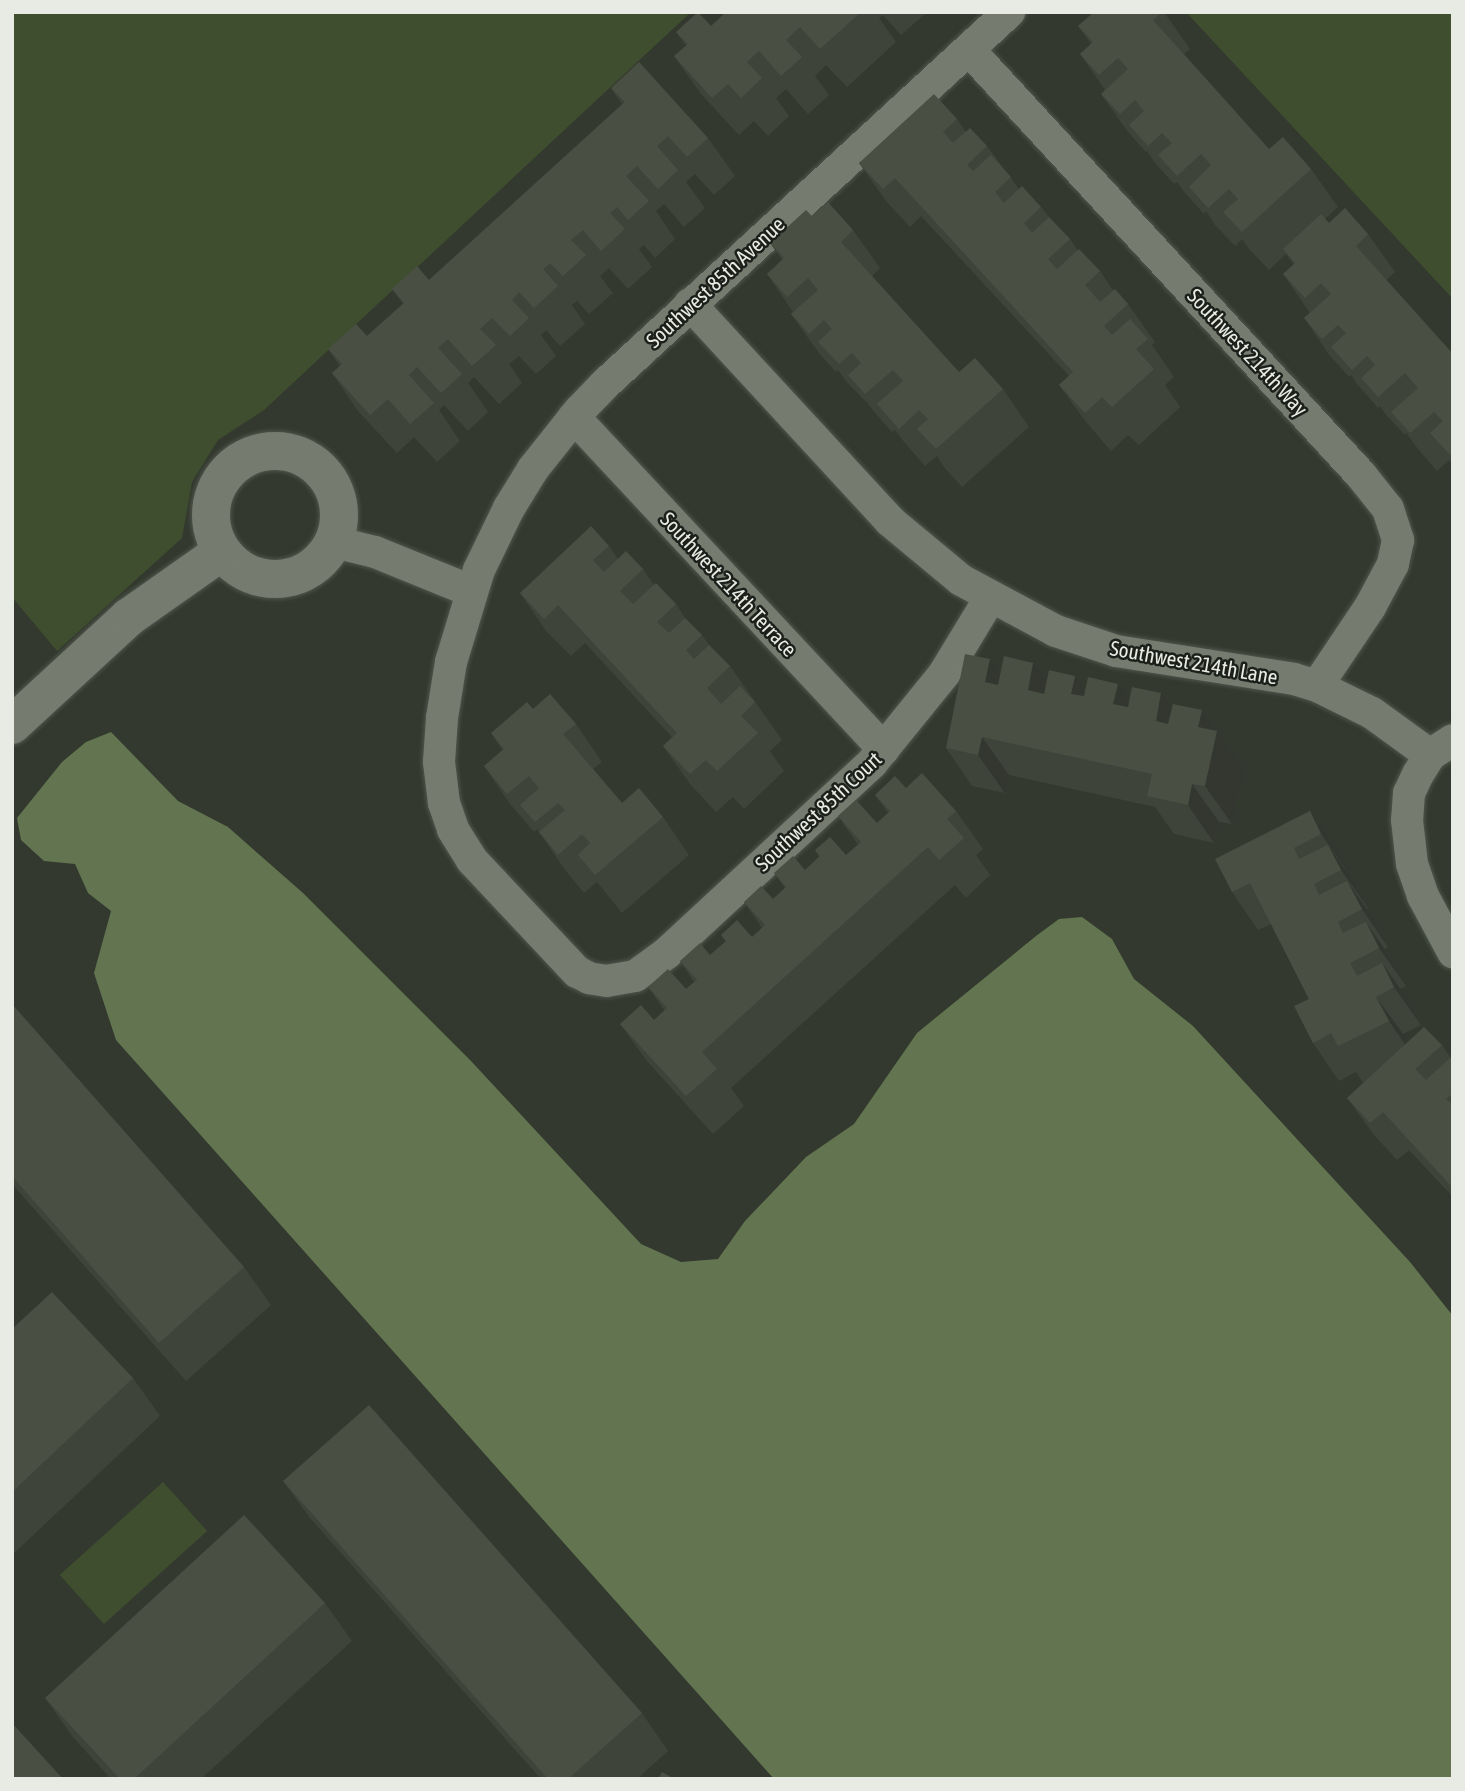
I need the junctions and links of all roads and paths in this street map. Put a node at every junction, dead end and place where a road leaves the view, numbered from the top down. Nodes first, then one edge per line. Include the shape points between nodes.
1 (1009, 12) edge
2 (969, 50) junction
3 (690, 304) junction
4 (574, 418) junction
5 (334, 542) junction
6 (221, 552) junction
7 (471, 591) junction
8 (990, 598) junction
9 (1317, 686) junction
10 (12, 725) edge
11 (1441, 747) edge
12 (884, 750) junction
13 (1453, 952) edge
14 (607, 981) joint

1 - 2 street, Southwest 85th Avenue
2 - 3 street, Southwest 85th Avenue
2 - 9 street, Southwest 214th Way via 1388,509 1398,540 1393,564
3 - 4 street, Southwest 85th Avenue
3 - 8 street, Southwest 214th Lane via 890,521 934,560
4 - 7 street, Southwest 85th Avenue via 520,489
4 - 12 street, Southwest 214th Terrace
5 - 6 street via 312,568 281,580 247,574
5 - 6 street via 338,505 321,470 306,458 269,450 250,455 221,479 210,516
5 - 7 street via 375,552
6 - 10 street via 129,617
7 - 14 street, Southwest 85th Avenue via 451,662 439,740 440,782 449,817 472,860 557,952 583,975
8 - 9 street, Southwest 214th Lane via 1056,631 1116,650
8 - 12 street, Southwest 85th Court via 944,674
9 - 11 street, Southwest 214th Lane
11 - 13 street, Southwest 214th Lane via 1409,793 1409,842 1423,896
12 - 14 street, Southwest 85th Court via 656,963 626,979

